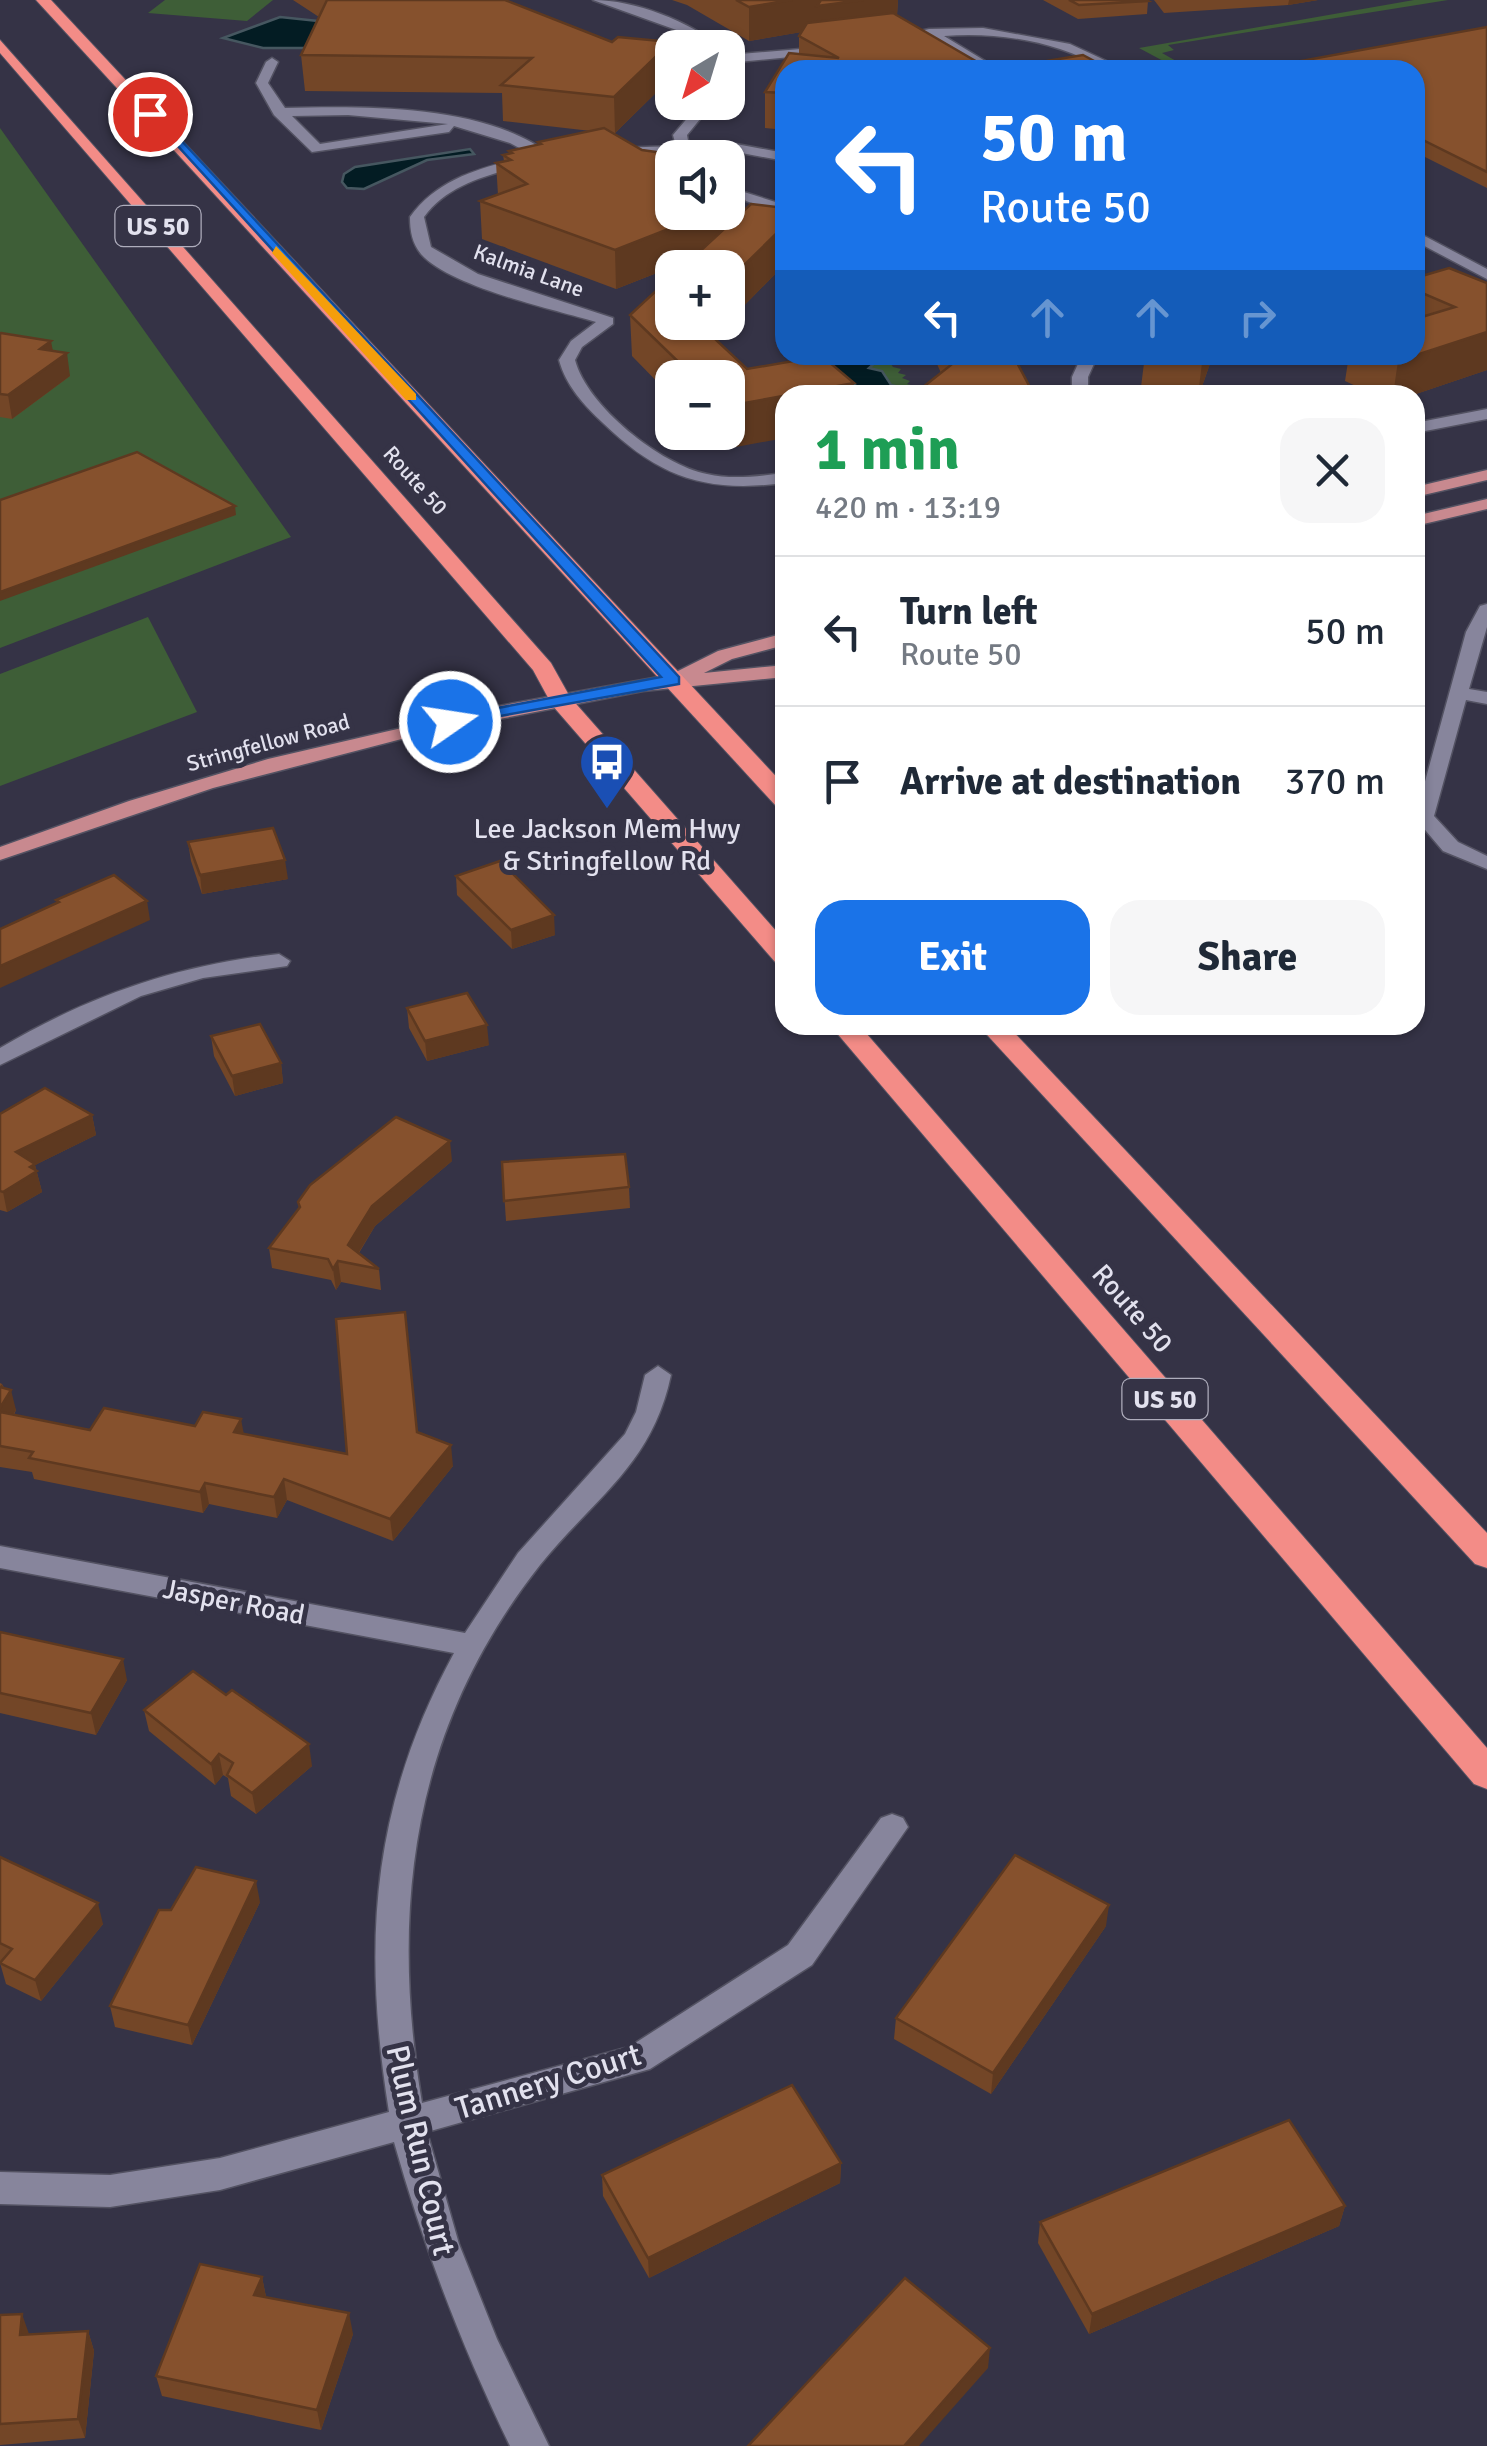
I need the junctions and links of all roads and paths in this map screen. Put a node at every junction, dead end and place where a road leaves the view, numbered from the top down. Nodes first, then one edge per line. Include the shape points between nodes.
1 (43, 0) edge
2 (599, 0) edge
3 (688, 30) edge
4 (929, 34) junction
5 (884, 40) edge
6 (0, 44) edge
7 (847, 46) edge
8 (745, 57) edge
9 (976, 60) edge
10 (1100, 60) edge
11 (272, 62) dead end
12 (279, 112) junction
13 (468, 125) junction
14 (745, 150) edge
15 (602, 152) edge
16 (655, 153) edge
17 (562, 154) edge
18 (775, 155) edge
19 (545, 156) junction
20 (745, 197) edge
21 (775, 207) edge
22 (1425, 240) edge
23 (1487, 274) edge
24 (1487, 414) edge
25 (1425, 426) edge
26 (1487, 475) edge
27 (775, 479) edge
28 (1425, 490) edge
29 (1487, 504) edge
30 (1425, 519) edge
31 (1487, 610) edge
32 (775, 642) edge
33 (775, 673) edge
34 (673, 680) junction
35 (1457, 693) junction
36 (1487, 698) edge
37 (560, 700) junction
38 (775, 790) edge
39 (1425, 812) edge
40 (1425, 817) edge
41 (0, 854) edge
42 (1487, 863) edge
43 (775, 946) edge
44 (280, 960) dead end
45 (853, 1035) edge
46 (1001, 1035) edge
47 (0, 1058) edge
48 (658, 1375) dead end
49 (1487, 1555) edge
50 (0, 1557) edge
51 (468, 1645) junction
52 (1487, 1774) edge
53 (892, 1827) dead end
54 (407, 2123) junction
55 (0, 2188) edge
56 (530, 2446) edge

1 - 34 highway, Route 50 / US 50
2 - 3 street
4 - 5 street
4 - 9 street
4 - 10 street via 1025,34
6 - 37 highway, Route 50 / US 50 via 543,668
7 - 8 street
11 - 12 street via 262,82
12 - 13 street via 404,114
12 - 13 street via 318,148
13 - 19 street via 495,130
14 - 18 street
15 - 16 street
17 - 19 street, Kalmia Lane
19 - 27 street, Kalmia Lane via 476,176 432,198 417,217 420,243 434,258 468,273 608,322 576,344 569,371 659,464 718,482
20 - 21 street
22 - 23 street
24 - 25 street
26 - 28 main road
29 - 30 main road
31 - 35 street
32 - 34 main road, Stringfellow Road
33 - 34 main road, Stringfellow Road
34 - 37 main road, Stringfellow Road
34 - 38 highway, Route 50 / US 50
35 - 36 street
35 - 39 street
37 - 41 main road, Stringfellow Road via 298,758
37 - 43 highway, Route 50 / US 50
40 - 42 street via 1441,840
44 - 47 street via 178,974 130,990
45 - 52 highway, Route 50 / US 50
46 - 49 highway
48 - 51 street, Plum Run Court via 650,1413 626,1454 512,1579
50 - 51 street, Jasper Road
51 - 54 street, Plum Run Court via 413,1772 393,1864 392,2026
53 - 54 street, Tannery Court via 800,1955 638,2058
54 - 55 street, Tannery Court via 202,2176 110,2191
54 - 56 street, Plum Run Court via 440,2249

